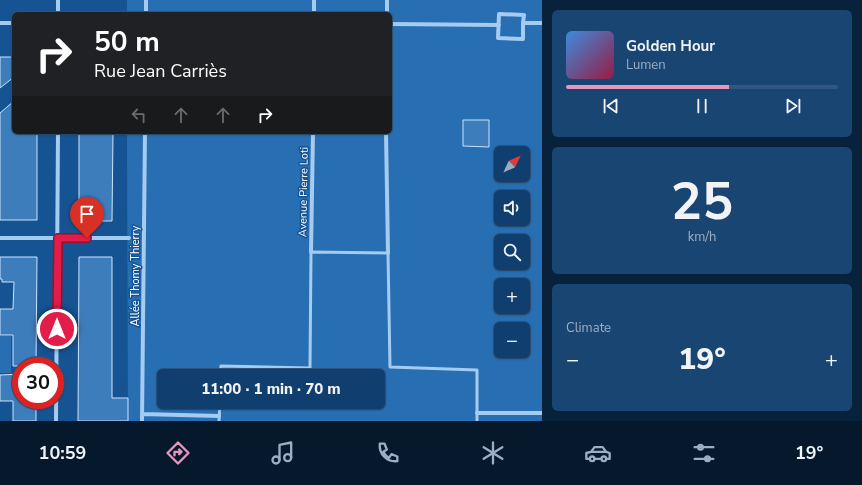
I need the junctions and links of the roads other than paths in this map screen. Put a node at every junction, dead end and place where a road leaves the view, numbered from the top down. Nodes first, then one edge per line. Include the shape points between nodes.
1 (58, 0) edge
2 (146, 0) edge
3 (314, 0) edge
4 (387, 0) edge
5 (58, 12) edge
6 (146, 12) edge
7 (314, 12) edge
8 (387, 12) edge
9 (0, 23) edge
10 (12, 23) edge
11 (523, 23) junction
12 (392, 24) edge
13 (542, 24) edge
14 (498, 25) junction
15 (58, 134) edge
16 (145, 134) edge
17 (313, 134) edge
18 (386, 134) edge
19 (0, 238) edge
20 (58, 238) junction
21 (129, 238) dead end
22 (311, 252) junction
23 (388, 253) junction
24 (221, 369) edge
25 (220, 409) edge
26 (477, 413) junction
27 (542, 413) edge
28 (142, 414) junction
29 (220, 416) junction
30 (56, 421) edge
31 (142, 421) edge
32 (220, 421) edge
33 (477, 421) edge

1 - 5 street
2 - 6 street
3 - 7 street
4 - 8 street
9 - 10 street
11 - 13 street
11 - 14 street via 524,15 499,14
11 - 14 street via 523,39 498,38
12 - 14 street
15 - 20 street
16 - 28 street, Allée Thomy Thierry
17 - 22 street, Avenue Pierre Loti
18 - 23 street
19 - 20 street
20 - 21 street
20 - 30 street
22 - 23 lane
22 - 24 lane via 310,368 221,366
23 - 26 lane via 390,367 477,370
25 - 29 lane
26 - 27 street
26 - 33 lane
28 - 29 street
28 - 31 street, Allée Thomy Thierry
29 - 32 lane

